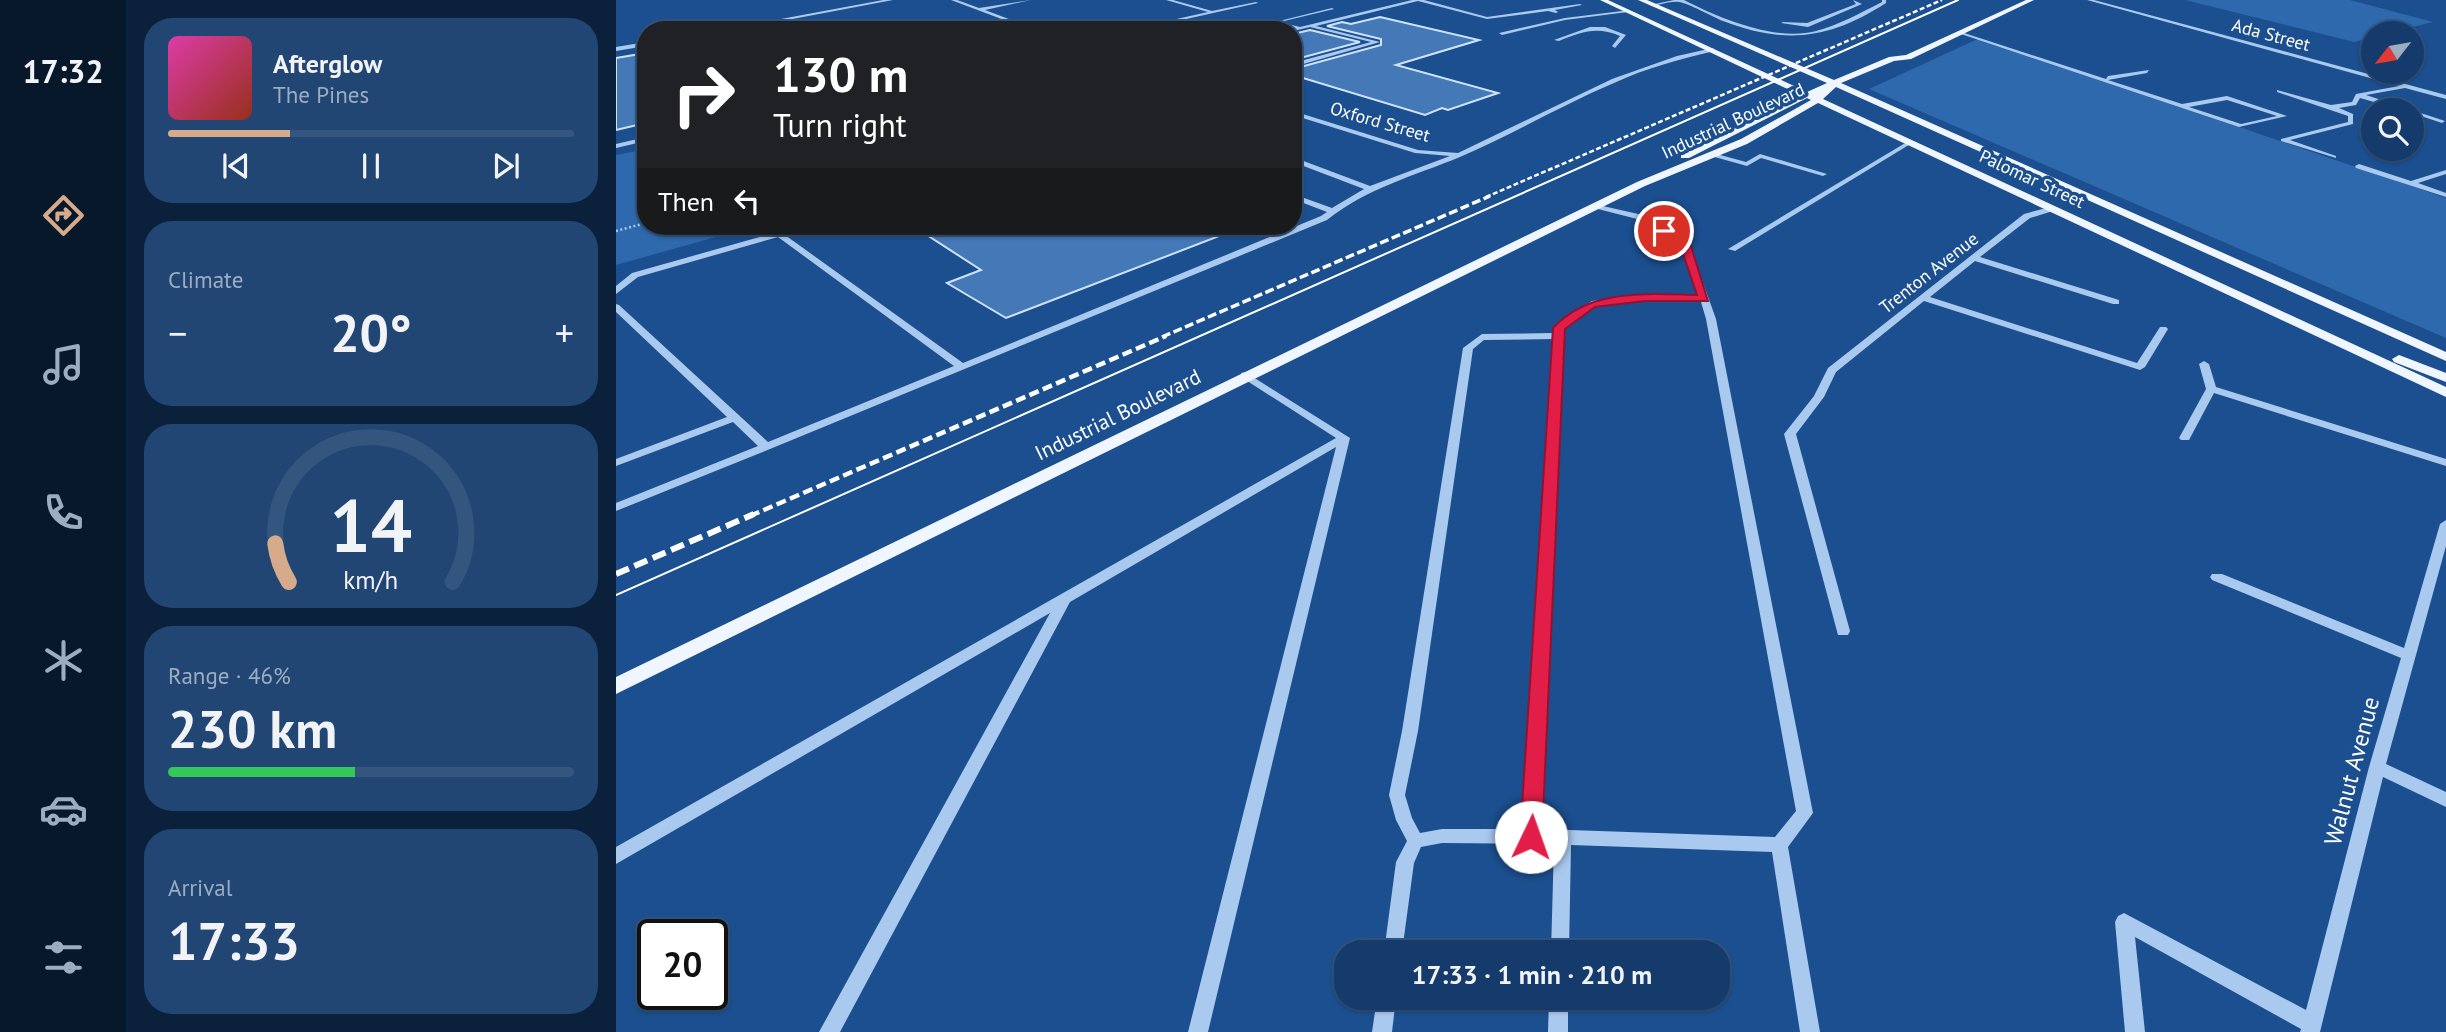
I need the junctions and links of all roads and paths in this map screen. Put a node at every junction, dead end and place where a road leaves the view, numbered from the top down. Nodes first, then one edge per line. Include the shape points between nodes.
1 (891, 0) edge
2 (953, 0) edge
3 (1029, 0) edge
4 (1168, 0) edge
5 (1420, 0) edge
6 (1603, 0) edge
7 (1641, 0) edge
8 (1681, 0) edge
9 (1884, 0) edge
10 (2009, 0) edge
11 (2031, 0) edge
12 (2089, 0) edge
13 (1855, 1) edge
14 (1256, 3) dead end
15 (1580, 5) dead end
16 (1652, 5) junction
17 (980, 9) junction
18 (1332, 9) dead end
19 (1549, 9) junction
20 (1628, 11) junction
21 (1213, 12) junction
22 (1973, 16) dead end
23 (1569, 18) junction
24 (774, 21) edge
25 (1012, 21) edge
26 (1171, 21) edge
27 (1278, 21) edge
28 (1962, 21) dead end
29 (1783, 23) dead end
30 (1310, 26) junction
31 (1951, 26) dead end
32 (1302, 28) edge
33 (1960, 32) junction
34 (1502, 33) dead end
35 (1557, 40) dead end
36 (637, 46) edge
37 (1615, 46) dead end
38 (1904, 47) dead end
39 (616, 49) edge
40 (1713, 50) junction
41 (1892, 59) junction
42 (1302, 63) edge
43 (2147, 71) dead end
44 (2104, 78) junction
45 (1835, 84) junction
46 (2407, 87) junction
47 (2279, 91) dead end
48 (1809, 94) junction
49 (2358, 95) junction
50 (2446, 97) edge
51 (2368, 98) edge
52 (1821, 100) junction
53 (2182, 106) junction
54 (2331, 107) junction
55 (2424, 115) edge
56 (1302, 116) edge
57 (2442, 121) dead end
58 (637, 141) edge
59 (1909, 142) junction
60 (616, 146) edge
61 (1459, 154) junction
62 (1713, 155) junction
63 (2334, 157) dead end
64 (1302, 162) edge
65 (2359, 166) dead end
66 (2446, 172) edge
67 (1823, 174) dead end
68 (2411, 183) junction
69 (1641, 184) junction
70 (1371, 189) junction
71 (2446, 195) edge
72 (1302, 199) edge
73 (1597, 206) junction
74 (2050, 209) junction
75 (1332, 211) junction
76 (637, 225) edge
77 (1302, 227) edge
78 (616, 231) edge
79 (775, 235) edge
80 (780, 235) edge
81 (1283, 235) edge
82 (1732, 249) dead end
83 (1973, 258) junction
84 (616, 291) edge
85 (1923, 298) junction
86 (1704, 299) junction
87 (2116, 302) dead end
88 (616, 307) edge
89 (2274, 313) junction
90 (2163, 329) dead end
91 (1558, 336) junction
92 (2446, 357) edge
93 (2204, 364) dead end
94 (962, 367) junction
95 (1245, 376) junction
96 (2446, 378) edge
97 (2211, 389) junction
98 (2446, 393) edge
99 (734, 418) junction
100 (1343, 438) junction
101 (2185, 438) dead end
102 (766, 447) junction
103 (616, 463) edge
104 (2446, 463) edge
105 (616, 507) edge
106 (2446, 524) edge
107 (2217, 577) dead end
108 (1066, 596) junction
109 (1843, 631) dead end
110 (2409, 656) junction
111 (616, 686) edge
112 (2377, 767) junction
113 (2446, 800) edge
114 (1531, 837) junction
115 (1563, 837) junction
116 (1416, 841) junction
117 (1779, 845) junction
118 (616, 856) edge
119 (1395, 940) edge
120 (1560, 940) edge
121 (1385, 1010) edge
122 (1559, 1010) edge
123 (2311, 1028) edge
124 (829, 1032) edge
125 (1198, 1032) edge
126 (1382, 1032) edge
127 (1558, 1032) edge
128 (1810, 1032) edge
129 (2135, 1032) edge

1 - 24 street
2 - 17 street
3 - 17 street
4 - 21 street
5 - 19 street via 1487,18
5 - 30 street
6 - 20 main road, Palomar Street
7 - 16 main road, Palomar Street
8 - 9 street via 1758,30 1789,35 1812,34
8 - 16 street
10 - 22 main road
11 - 33 main road, Industrial Boulevard
12 - 46 street, Ada Street
13 - 29 street via 1860,4 1808,25
14 - 21 street
15 - 19 street
16 - 45 main road, Palomar Street
17 - 25 street
18 - 27 street
19 - 23 street
20 - 23 street
20 - 40 main road, Palomar Street
21 - 26 street
23 - 34 street
28 - 31 main road
30 - 32 street
30 - 42 street via 1377,43
33 - 41 main road, Industrial Boulevard via 1908,57
33 - 44 street
35 - 37 street via 1604,26 1623,35
36 - 39 street
38 - 41 main road, Industrial Boulevard via 1891,52
40 - 48 main road, Palomar Street
40 - 61 street via 1671,57 1588,91
41 - 45 main road, Industrial Boulevard
43 - 44 street
44 - 53 street
45 - 48 main road, Industrial Boulevard
45 - 52 main road, Industrial Boulevard
45 - 92 main road, Palomar Street
46 - 49 street
46 - 50 street, Ada Street
47 - 54 street
48 - 52 main road, Palomar Street
48 - 69 main road, Industrial Boulevard via 1681,158
49 - 51 street
49 - 54 street via 2354,104
52 - 59 main road, Palomar Street
52 - 62 main road, Industrial Boulevard
53 - 53 street via 2227,98 2284,116 2241,126
54 - 63 street via 2351,115 2351,123 2283,140
55 - 57 street
56 - 61 street, Oxford Street via 1418,152
58 - 60 street
59 - 74 main road, Palomar Street
59 - 82 street
61 - 70 street
62 - 67 street via 1747,164 1760,156
62 - 69 main road, Industrial Boulevard
64 - 70 street
65 - 68 street
66 - 68 street
68 - 71 street
69 - 73 main road, Industrial Boulevard
70 - 75 street via 1346,199
72 - 75 street
73 - 86 street via 1644,218 1685,243
73 - 95 main road, Industrial Boulevard
74 - 83 street, Trenton Avenue via 2027,216
74 - 89 main road, Palomar Street
75 - 77 street
76 - 78 path
79 - 84 street via 635,275
80 - 94 street
81 - 94 street
83 - 85 street, Trenton Avenue
83 - 87 street
85 - 90 street via 2140,367
85 - 109 street, Trenton Avenue via 1832,370 1819,397 1790,434
86 - 91 street via 1645,297 1592,304 1559,328
86 - 117 street via 1805,813
88 - 99 street
89 - 96 main road
89 - 98 main road, Palomar Street
91 - 114 street
91 - 116 street via 1482,337 1468,348 1397,795
93 - 97 street
94 - 102 street
95 - 100 street
95 - 111 main road, Industrial Boulevard
97 - 101 street
97 - 104 street
99 - 102 street
99 - 103 street
100 - 108 street
100 - 125 street
102 - 105 street
106 - 110 street, Walnut Avenue
107 - 110 street
108 - 118 street
108 - 124 street
110 - 112 street, Walnut Avenue
112 - 113 street
112 - 123 street, Walnut Avenue
114 - 115 street
114 - 116 street via 1442,836
115 - 117 street
115 - 120 street
116 - 119 street via 1405,862
117 - 128 street
121 - 126 street
122 - 127 street
123 - 129 street via 2124,922

